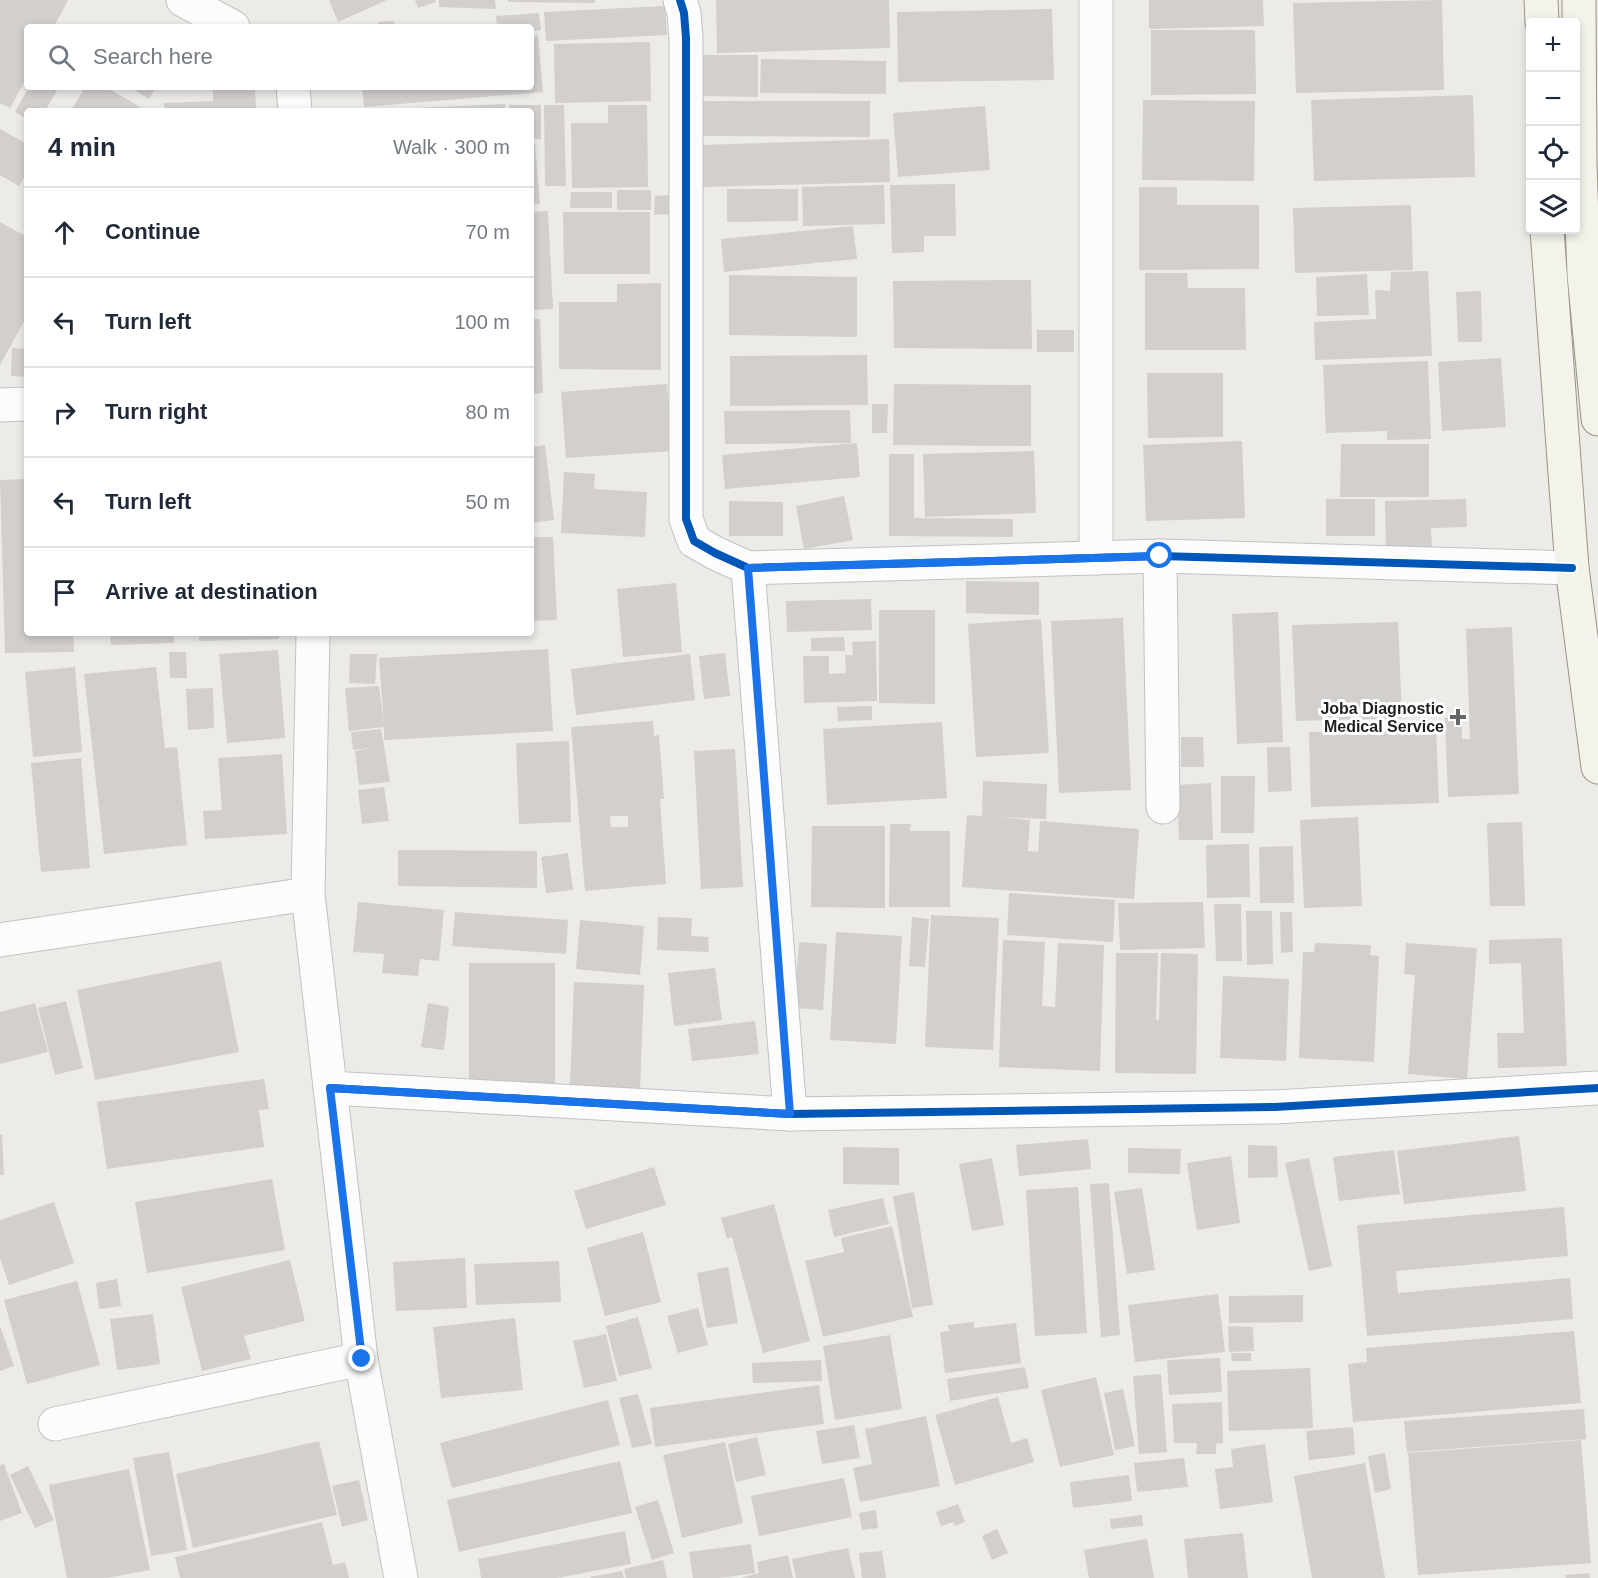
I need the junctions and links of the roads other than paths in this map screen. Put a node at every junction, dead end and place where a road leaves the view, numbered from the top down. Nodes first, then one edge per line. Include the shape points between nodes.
1 (183, 0) edge
2 (680, 0) edge
3 (1096, 0) edge
4 (1541, 0) edge
5 (1579, 0) edge
6 (1542, 18) edge
7 (227, 24) edge
8 (293, 90) edge
9 (295, 108) edge
10 (1578, 126) edge
11 (1579, 180) edge
12 (1547, 234) edge
13 (24, 404) edge
14 (0, 405) edge
15 (1598, 419) edge
16 (1160, 556) junction
17 (1096, 558) junction
18 (748, 568) junction
19 (1572, 568) junction
20 (313, 636) edge
21 (1598, 767) edge
22 (1163, 807) dead end
23 (308, 894) junction
24 (0, 940) edge
25 (330, 1088) junction
26 (1598, 1088) edge
27 (790, 1114) junction
28 (362, 1359) junction
29 (55, 1424) dead end
30 (401, 1578) edge

1 - 7 street
2 - 18 street via 686,38 686,519 694,542
3 - 17 street
4 - 6 main road
5 - 10 main road
8 - 9 street
11 - 15 main road
12 - 19 main road
13 - 14 street
16 - 17 street
16 - 19 street
16 - 22 street
17 - 18 street
18 - 27 street
19 - 21 main road
20 - 23 street
23 - 24 street
23 - 25 street
25 - 27 street
25 - 28 street
26 - 27 street via 1275,1107
28 - 29 street
28 - 30 street

